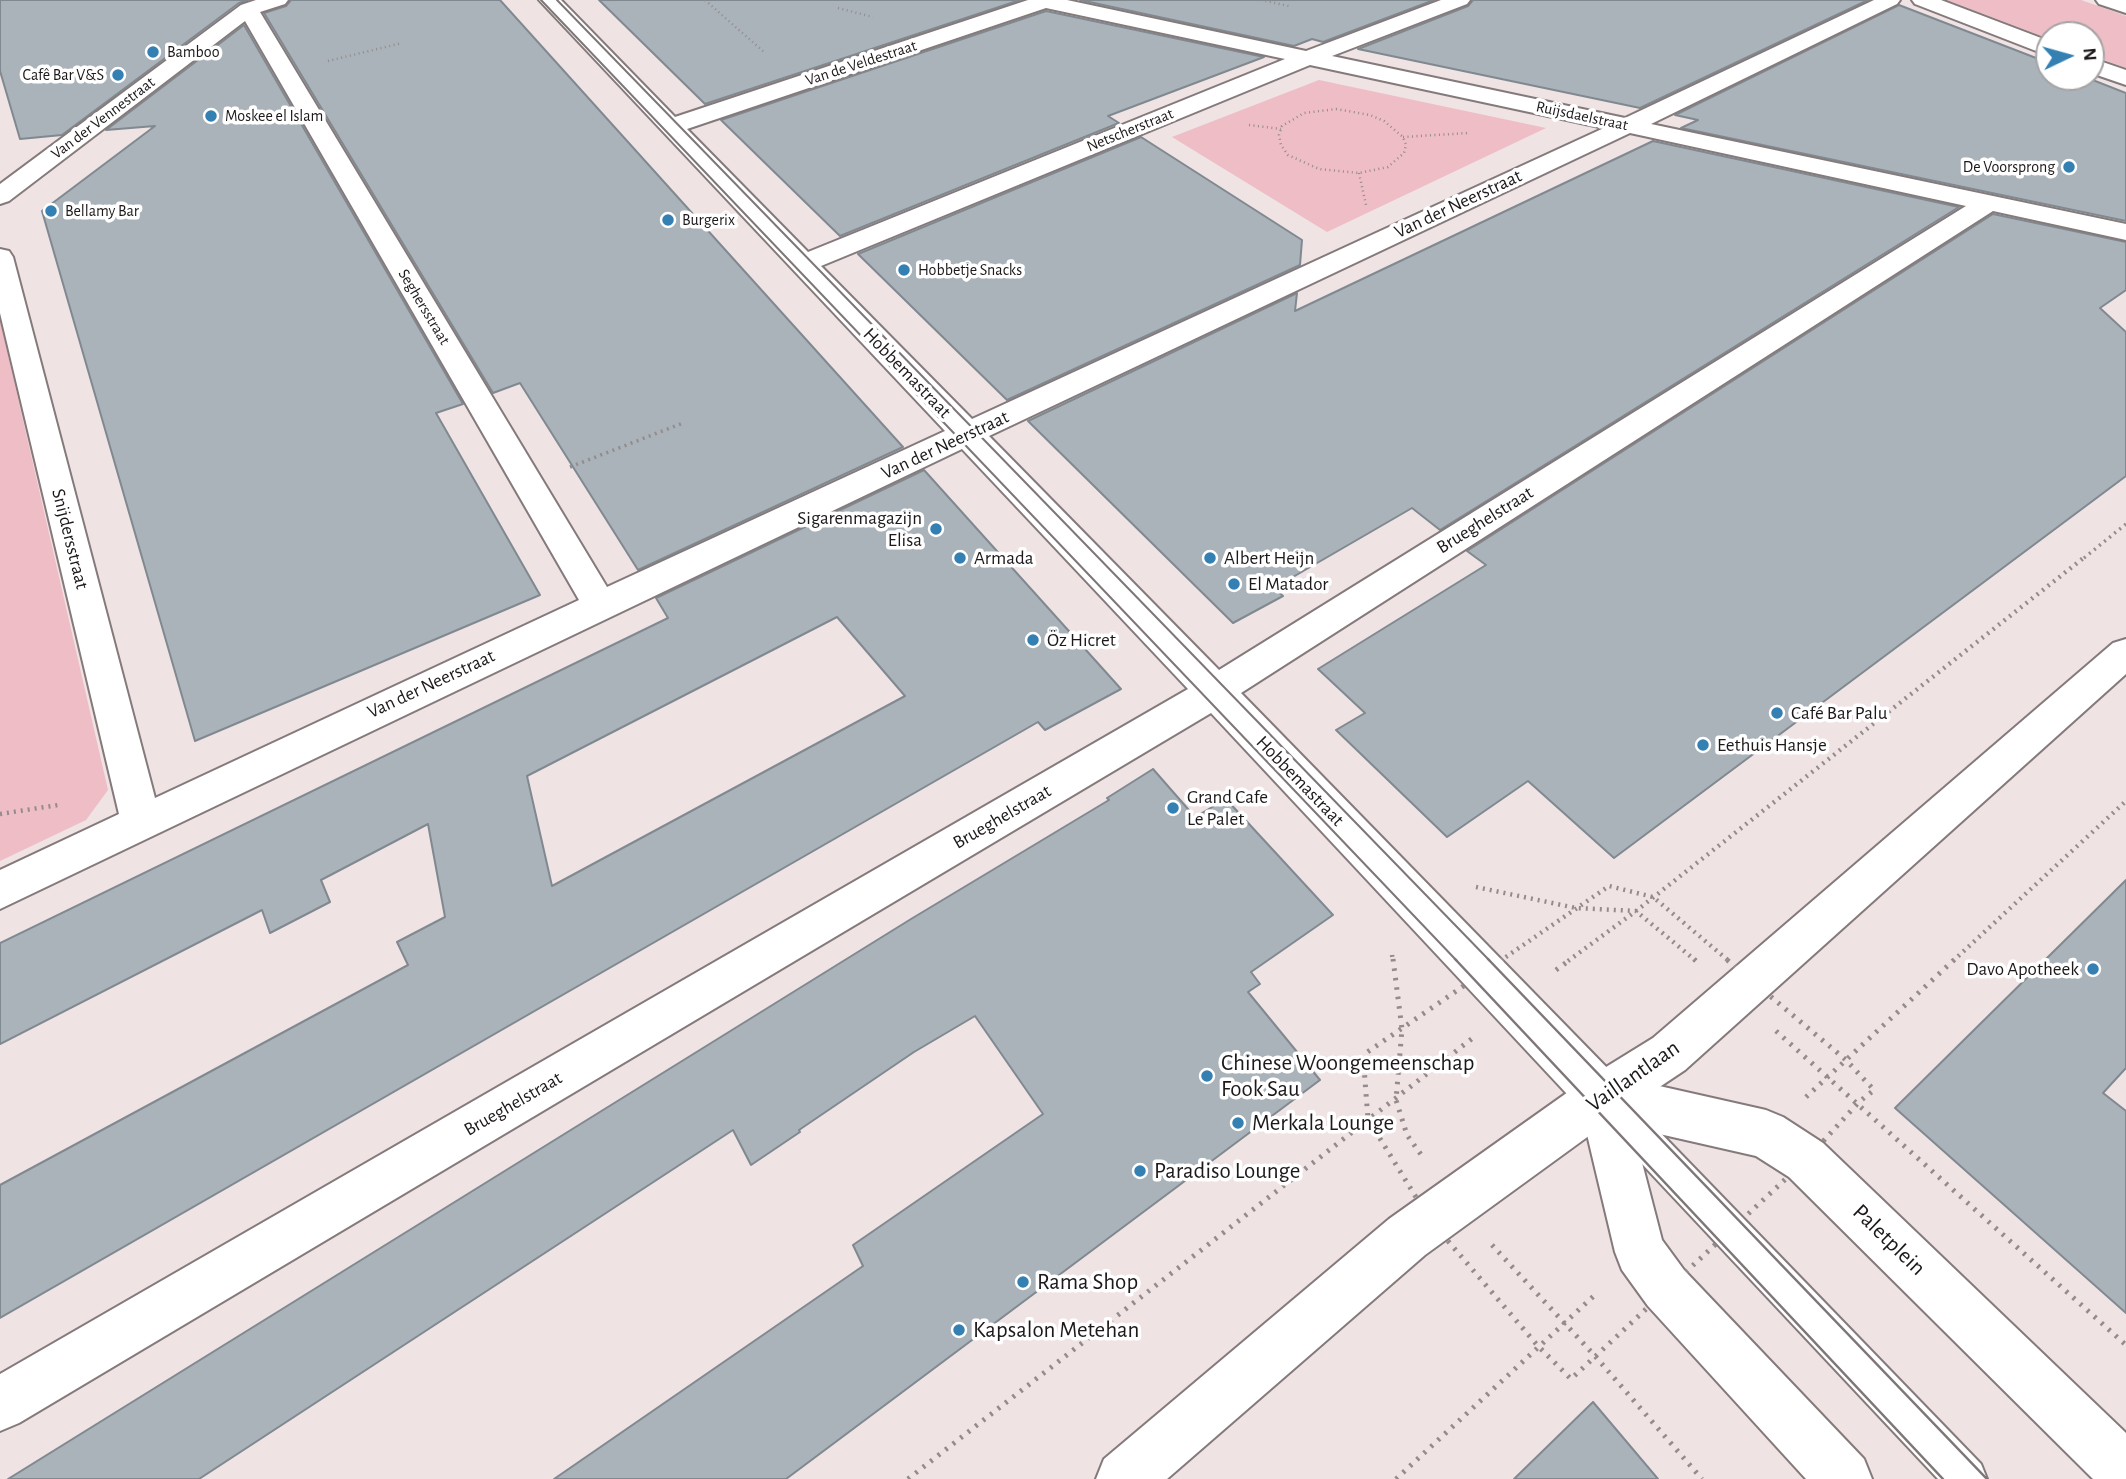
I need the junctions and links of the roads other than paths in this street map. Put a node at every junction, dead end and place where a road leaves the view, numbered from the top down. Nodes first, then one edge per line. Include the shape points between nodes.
1 (278, 0) edge
2 (549, 0) edge
3 (1460, 0) edge
4 (1890, 0) edge
5 (1922, 0) edge
6 (2106, 0) edge
7 (1045, 1) edge
8 (2126, 7) edge
9 (248, 9) junction
10 (2035, 44) edge
11 (1307, 58) junction
12 (2105, 70) edge
13 (2126, 78) edge
14 (671, 125) junction
15 (1627, 126) junction
16 (1, 195) edge
17 (1988, 203) junction
18 (2126, 232) edge
19 (0, 257) edge
20 (802, 264) junction
21 (967, 435) junction
22 (600, 605) junction
23 (2126, 653) edge
24 (1214, 691) junction
25 (141, 822) junction
26 (0, 890) edge
27 (1602, 1097) junction
28 (0, 1404) edge
29 (2126, 1472) edge
30 (1124, 1479) edge
31 (1844, 1479) edge
32 (1966, 1479) edge

1 - 9 street, Van der Vennestraat
2 - 14 street, Hobbemastraat
3 - 11 street, Netscherstraat
4 - 15 street, Van der Neerstraat
5 - 10 street
6 - 8 street
7 - 11 street, Ruijsdaelstraat
7 - 14 street, Van de Veldestraat
9 - 16 street, Van der Vennestraat
9 - 22 street, Seghersstraat
11 - 15 street, Ruijsdaelstraat
11 - 20 street, Netscherstraat
12 - 13 street
14 - 20 street, Hobbemastraat
15 - 17 street, Ruijsdaelstraat
15 - 21 street, Van der Neerstraat
17 - 18 street, Ruijsdaelstraat
17 - 24 street, Brueghelstraat
19 - 25 street, Snijdersstraat
20 - 21 street, Hobbemastraat
21 - 22 street, Van der Neerstraat
21 - 24 street, Hobbemastraat
22 - 25 street, Van der Neerstraat
23 - 27 street, Vaillantlaan via 1669,1054
24 - 27 street, Hobbemastraat
24 - 28 street, Brueghelstraat
25 - 26 street, Van der Neerstraat
27 - 29 street, Paletplein via 1766,1134 1806,1160
27 - 30 street, Vaillantlaan via 1407,1237
27 - 31 street via 1640,1252 1666,1288
27 - 32 lane

